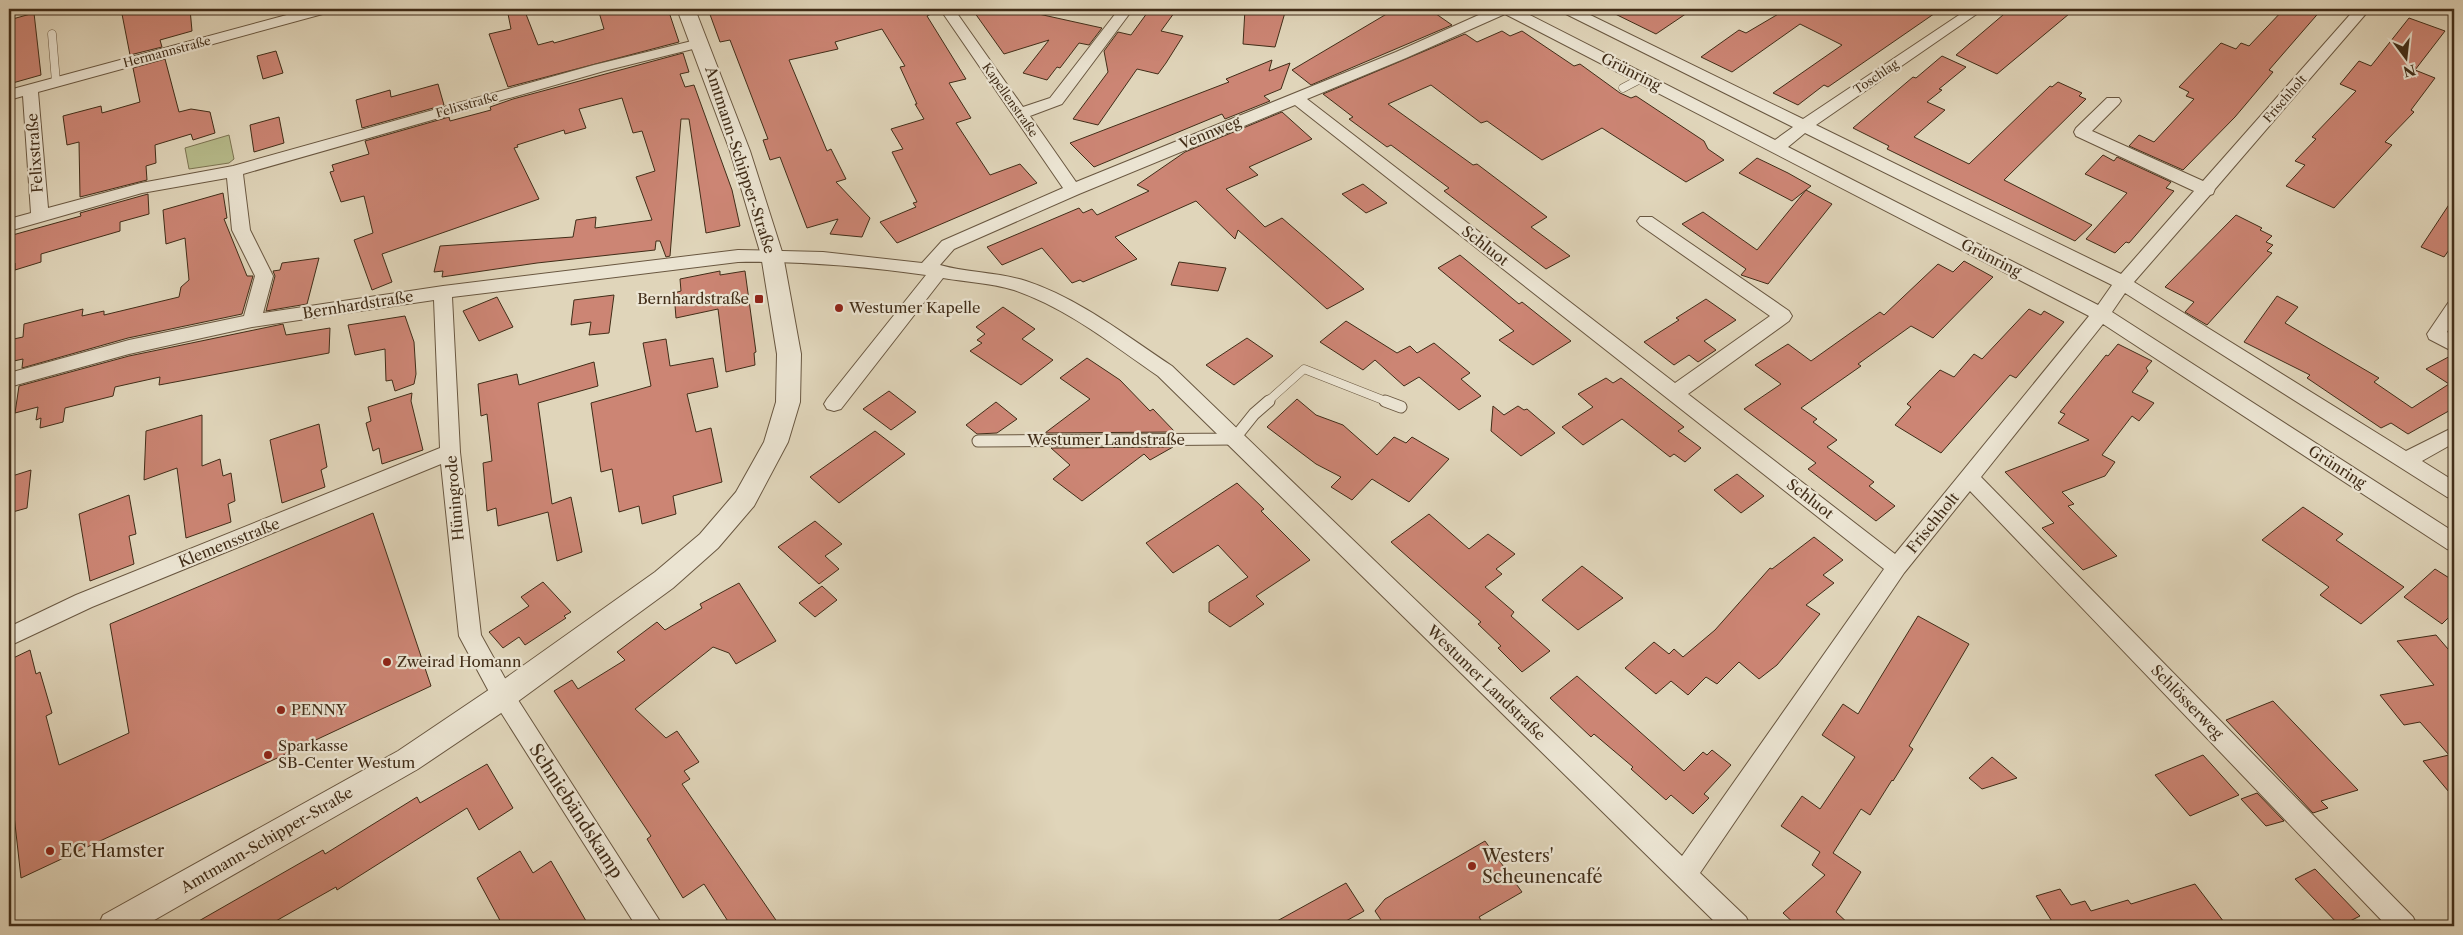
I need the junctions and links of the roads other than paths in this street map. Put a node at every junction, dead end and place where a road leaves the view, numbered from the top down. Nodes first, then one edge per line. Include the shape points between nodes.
1 (325, 9) edge
2 (686, 9) edge
3 (947, 9) edge
4 (1126, 9) edge
5 (1505, 9) edge
6 (1567, 9) edge
7 (1977, 9) edge
8 (2363, 9) edge
9 (52, 34) dead end
10 (700, 43) junction
11 (1642, 78) junction
12 (56, 82) junction
13 (1623, 88) dead end
14 (30, 89) junction
15 (9, 95) edge
16 (1296, 98) junction
17 (2113, 101) dead end
18 (1020, 114) junction
19 (1804, 126) junction
20 (1778, 147) junction
21 (234, 171) junction
22 (1073, 190) junction
23 (2207, 190) junction
24 (40, 216) junction
25 (1646, 221) dead end
26 (9, 225) edge
27 (772, 255) junction
28 (932, 270) junction
29 (2123, 283) junction
30 (443, 292) junction
31 (2454, 308) edge
32 (2101, 314) junction
33 (252, 321) junction
34 (2454, 346) edge
35 (9, 380) edge
36 (1674, 394) junction
37 (834, 404) dead end
38 (1401, 407) dead end
39 (2454, 434) edge
40 (1234, 439) junction
41 (978, 441) dead end
42 (450, 452) junction
43 (2407, 460) junction
44 (1970, 478) junction
45 (2454, 491) edge
46 (2454, 543) edge
47 (1897, 567) junction
48 (9, 636) edge
49 (503, 696) junction
50 (1684, 875) junction
51 (114, 926) edge
52 (650, 926) edge
53 (1737, 926) edge
54 (2404, 926) edge

1 - 12 street, Hermannstraße
2 - 10 street, Amtmann-Schipper-Straße
3 - 18 street, Kapellenstraße
4 - 18 street via 1056,101
5 - 11 street, Grünring
5 - 16 street, Vennweg
6 - 19 street, Grünring
7 - 19 street, Toschlag
8 - 23 street, Frischholt
9 - 12 lane
10 - 21 street, Felixstraße via 599,68
10 - 27 street, Amtmann-Schipper-Straße via 740,152
11 - 13 lane
11 - 20 street, Grünring
12 - 14 street, Hermannstraße
14 - 15 street, Hermannstraße
14 - 24 street, Felixstraße
16 - 22 street, Vennweg
16 - 36 street, Schluot
17 - 23 street via 2082,132
18 - 22 street, Kapellenstraße
19 - 20 street, Toschlag
19 - 29 street, Grünring
20 - 32 street, Grünring
21 - 24 street, Felixstraße via 140,188
21 - 33 street via 241,230 264,276
22 - 28 street, Vennweg via 948,245
23 - 29 street, Frischholt
24 - 26 street, Felixstraße
25 - 36 street via 1783,316
27 - 28 street, Westumer Landstraße
27 - 30 street, Bernhardstraße via 738,256
27 - 49 street, Amtmann-Schipper-Straße via 789,354 788,402 776,442 746,499 709,541 664,580
28 - 37 street
28 - 40 street, Westumer Landstraße via 1021,286 1079,314 1165,371
29 - 32 street, Frischholt
29 - 43 street, Grünring
30 - 33 street, Bernhardstraße
30 - 42 street, Hüningrode
31 - 34 street via 2436,334
32 - 44 street, Frischholt
32 - 46 street, Grünring
33 - 35 street, Bernhardstraße via 129,347
36 - 47 street, Schluot
38 - 40 lane via 1304,370 1254,414
39 - 43 street
40 - 41 lane, Westumer Landstraße
40 - 50 street, Westumer Landstraße
42 - 48 street, Klemensstraße
42 - 49 street, Hüningrode via 470,636
43 - 45 street, Grünring
44 - 47 street, Frischholt
44 - 54 street, Schlösserweg
47 - 50 street, Frischholt
49 - 51 street, Amtmann-Schipper-Straße via 408,760
49 - 52 street, Schniebändskamp
50 - 53 street, Westumer Landstraße

